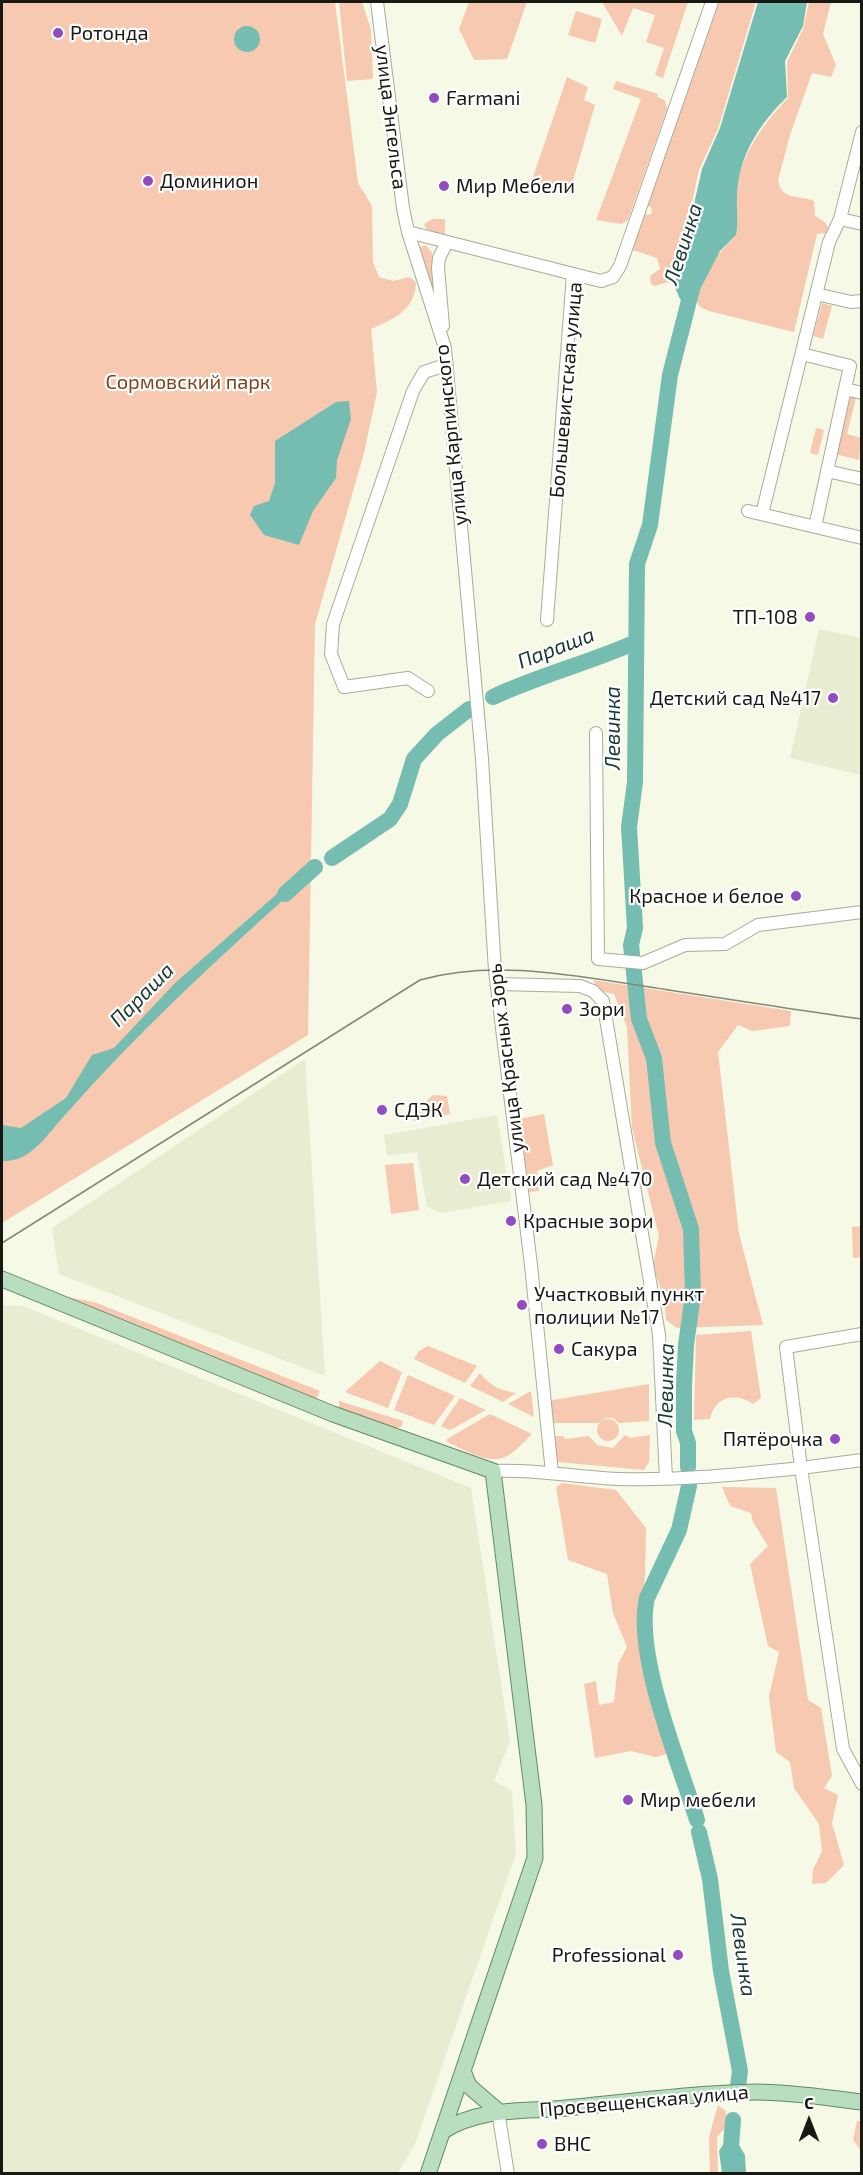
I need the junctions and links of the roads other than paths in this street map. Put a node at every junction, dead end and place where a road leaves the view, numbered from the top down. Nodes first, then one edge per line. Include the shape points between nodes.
1 (377, 2) edge
2 (712, 2) edge
3 (861, 132) edge
4 (840, 219) junction
5 (861, 224) edge
6 (408, 232) junction
7 (447, 242) junction
8 (573, 274) junction
9 (816, 294) junction
10 (861, 300) edge
11 (445, 348) junction
12 (802, 354) junction
13 (446, 365) junction
14 (845, 389) junction
15 (861, 393) edge
16 (827, 471) junction
17 (861, 479) edge
18 (748, 511) dead end
19 (762, 514) junction
20 (815, 527) junction
21 (861, 538) edge
22 (547, 620) dead end
23 (471, 643) joint
24 (428, 691) dead end
25 (596, 733) dead end
26 (861, 912) edge
27 (496, 984) junction
28 (2, 1279) edge
29 (861, 1334) edge
30 (861, 1460) edge
31 (801, 1468) junction
32 (493, 1471) junction
33 (552, 1473) junction
34 (666, 1479) junction
35 (861, 1784) edge
36 (463, 2071) junction
37 (861, 2102) edge
38 (498, 2111) junction
39 (443, 2131) junction
40 (428, 2174) edge
41 (508, 2174) edge

1 - 6 street, улица Энгельса
2 - 8 street, Большевистская улица via 617,272 601,281
3 - 4 street
4 - 5 street
4 - 9 street
6 - 7 street
6 - 11 street, улица Карпинского
7 - 8 street
7 - 11 street via 438,268
8 - 22 street, Большевистская улица
9 - 10 street via 851,302
9 - 12 street
11 - 13 street, улица Карпинского
12 - 14 street via 850,366
12 - 19 street
13 - 23 street, улица Карпинского
13 - 24 street via 424,372 413,391 333,624 331,654 344,687 408,678
14 - 15 street
14 - 16 street
16 - 17 street
16 - 20 street
18 - 19 street
19 - 20 street
20 - 21 street
23 - 27 street, улица Красных Зорь
25 - 26 street via 598,959 643,963 685,945 725,944 758,925
27 - 33 street, улица Красных Зорь
27 - 34 street via 572,985 593,991 603,1001 659,1335
28 - 32 main road via 333,1414
29 - 31 street via 786,1347
30 - 31 street
31 - 34 street
31 - 35 street via 843,1749
32 - 33 street
32 - 36 main road via 534,1805 535,1858
33 - 34 street
36 - 38 main road via 468,2086
36 - 39 main road
37 - 38 main road, Просвещенская улица via 760,2092
38 - 39 main road, Просвещенская улица via 459,2121
38 - 41 street
39 - 40 main road

